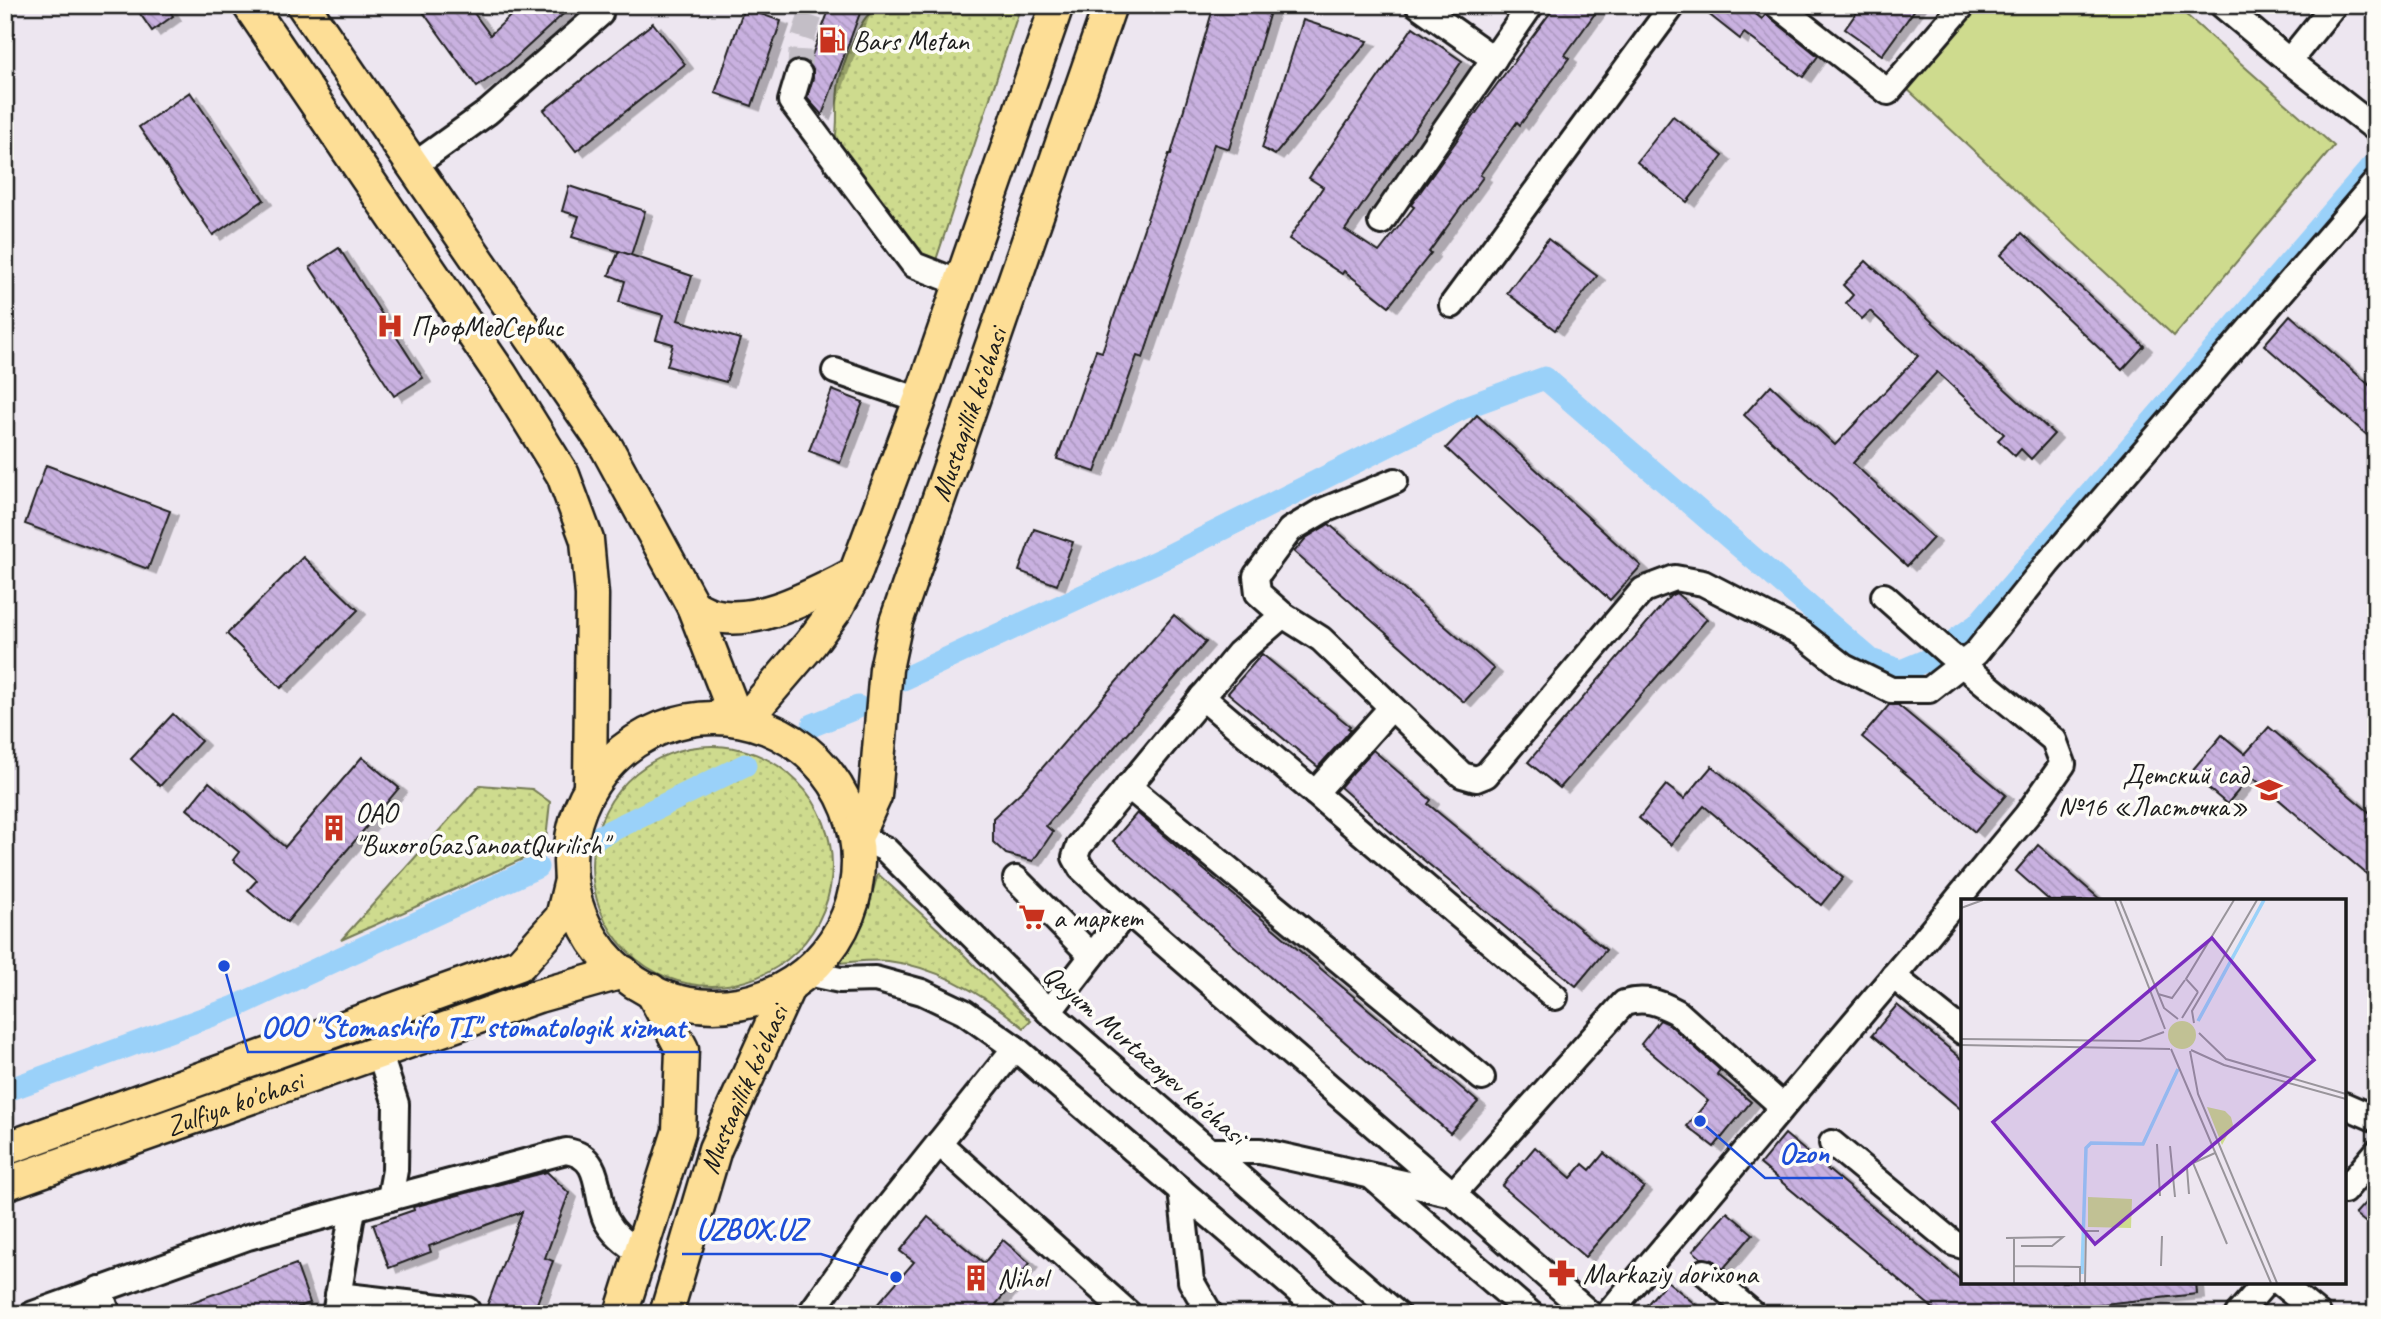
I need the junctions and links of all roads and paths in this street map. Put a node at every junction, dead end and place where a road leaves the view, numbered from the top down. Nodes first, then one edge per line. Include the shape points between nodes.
1 (249, 5) edge
2 (303, 5) edge
3 (1057, 5) edge
4 (1110, 5) edge
5 (1418, 5) edge
6 (1531, 5) edge
7 (1673, 5) edge
8 (1777, 5) edge
9 (1963, 5) edge
10 (2222, 5) edge
11 (2334, 5) edge
12 (600, 14) dead end
13 (1494, 60) junction
14 (2289, 61) junction
15 (799, 74) tunnel mouth
16 (2376, 122) edge
17 (413, 166) junction
18 (2376, 182) edge
19 (374, 190) junction
20 (1381, 222) dead end
21 (960, 283) junction
22 (1452, 305) dead end
23 (835, 371) dead end
24 (920, 400) junction
25 (1395, 481) dead end
26 (855, 574) junction
27 (1884, 596) dead end
28 (693, 606) junction
29 (1283, 615) junction
30 (1956, 659) junction
31 (1202, 697) junction
32 (1391, 708) junction
33 (741, 718) junction
34 (590, 786) junction
35 (1128, 786) junction
36 (1315, 793) junction
37 (859, 833) junction
38 (571, 879) junction
39 (1016, 879) dead end
40 (1977, 893) edge
41 (1961, 909) edge
42 (1126, 911) junction
43 (1092, 956) junction
44 (623, 972) junction
45 (1893, 976) junction
46 (798, 980) junction
47 (652, 990) junction
48 (1555, 997) dead end
49 (1049, 1012) junction
50 (1961, 1030) edge
51 (1015, 1048) junction
52 (379, 1052) junction
53 (1482, 1078) dead end
54 (1782, 1106) junction
55 (2346, 1106) edge
56 (2376, 1119) edge
57 (939, 1143) junction
58 (1832, 1143) dead end
59 (5, 1149) edge
60 (1209, 1151) junction
61 (2376, 1153) edge
62 (1367, 1173) junction
63 (5, 1184) edge
64 (2346, 1189) edge
65 (1181, 1190) junction
66 (1453, 1194) junction
67 (390, 1198) junction
68 (353, 1209) junction
69 (1961, 1245) edge
70 (641, 1253) junction
71 (1704, 1272) dead end
72 (2264, 1284) edge
73 (2281, 1284) edge
74 (99, 1289) junction
75 (336, 1304) edge
76 (467, 1310) dead end
77 (33, 1314) edge
78 (108, 1314) edge
79 (621, 1314) edge
80 (666, 1314) edge
81 (810, 1314) edge
82 (1129, 1314) edge
83 (1210, 1314) edge
84 (1325, 1314) edge
85 (1397, 1314) edge
86 (1531, 1314) edge
87 (1590, 1314) edge
88 (1608, 1314) edge
89 (1753, 1314) edge
90 (2238, 1314) edge
91 (2318, 1314) edge

1 - 19 main road
2 - 17 main road
3 - 21 main road, Mustaqillik ko'chasi
4 - 37 main road, Mustaqillik ko'chasi via 897,622 886,669 875,796
5 - 13 street
6 - 13 street
7 - 22 street
8 - 9 street via 1888,92
10 - 14 street
11 - 14 street
12 - 17 street via 488,112
13 - 20 street
14 - 16 street via 2372,126
15 - 21 street via 791,101 914,265
17 - 19 main road
17 - 28 main road via 607,448
18 - 30 street via 2057,552 1976,653
19 - 34 main road via 501,375 563,475 587,540 592,595
21 - 24 main road, Mustaqillik ko'chasi
23 - 24 street
24 - 26 main road, Mustaqillik ko'chasi
25 - 29 street via 1322,510 1290,530 1256,576 1258,593
26 - 28 main road via 762,614 715,615
26 - 33 main road, Mustaqillik ko'chasi via 811,643
27 - 30 street
28 - 33 main road
29 - 31 street via 1239,653
29 - 32 street via 1321,639
30 - 32 street via 1929,690 1891,690 1844,667 1802,635 1746,605 1703,583 1675,578 1643,590 1486,775 1476,779 1462,775
30 - 40 street via 2054,740 2063,764
31 - 35 street
31 - 36 street
32 - 36 street
33 - 34 main road via 669,724 623,750
33 - 37 main road via 788,737 813,760
34 - 38 main road via 570,831
35 - 42 street via 1079,846 1075,858
35 - 53 street
36 - 48 street
37 - 46 main road, Mustaqillik ko'chasi via 857,890 840,935
37 - 49 street, Qayum Murtazoyev ko'chasi via 885,849
38 - 44 main road via 580,914 598,945
38 - 59 main road, Zulfiya ko'chasi via 562,917 520,964
39 - 43 street
41 - 45 street
42 - 43 street
42 - 66 street
43 - 49 street
44 - 47 main road
44 - 52 main road, Zulfiya ko'chasi via 538,996
45 - 50 street
45 - 54 street
46 - 47 main road via 739,1003 694,1003
46 - 51 street via 875,979 922,992 964,1012
46 - 80 main road, Mustaqillik ko'chasi via 715,1149
47 - 70 main road, Mustaqillik ko'chasi via 682,1049 679,1130
49 - 60 street, Qayum Murtazoyev ko'chasi
51 - 57 street
51 - 65 street
52 - 63 main road, Zulfiya ko'chasi
52 - 67 street via 396,1104
54 - 66 street via 1677,1012 1657,1002 1639,999 1624,1003
54 - 88 street
55 - 56 street
57 - 81 street
57 - 82 street
58 - 69 street
60 - 62 street via 1260,1151
60 - 85 street, Qayum Murtazoyev ko'chasi
61 - 64 street
62 - 66 street
62 - 86 street
65 - 83 street via 1191,1281
65 - 84 street
66 - 87 street
67 - 68 street
67 - 70 street via 576,1152 597,1178 607,1220 628,1246
68 - 74 street via 248,1237
68 - 75 street
70 - 79 main road, Mustaqillik ko'chasi
71 - 89 street
72 - 90 street
73 - 91 street
74 - 77 street
74 - 78 street
75 - 76 street

